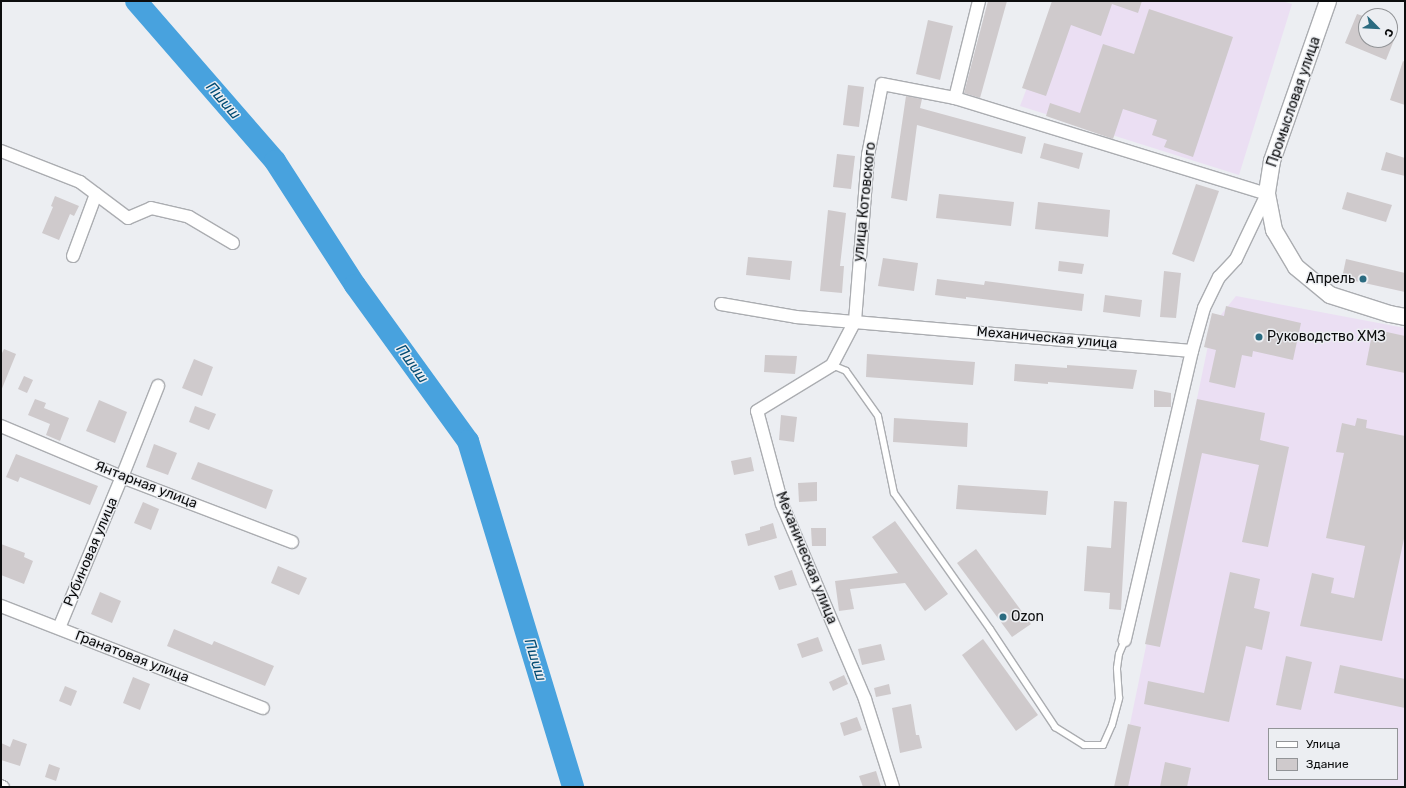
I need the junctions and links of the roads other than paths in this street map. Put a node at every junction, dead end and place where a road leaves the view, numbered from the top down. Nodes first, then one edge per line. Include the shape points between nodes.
1 (979, 1) edge
2 (1328, 1) edge
3 (955, 98) junction
4 (1, 151) edge
5 (96, 194) junction
6 (1267, 194) junction
7 (233, 243) dead end
8 (73, 256) dead end
9 (721, 304) dead end
10 (1405, 317) edge
11 (855, 321) junction
12 (1192, 351) junction
13 (832, 365) junction
14 (158, 386) dead end
15 (1, 426) edge
16 (122, 477) junction
17 (292, 542) dead end
18 (1, 606) edge
19 (58, 628) junction
20 (1125, 640) joint
21 (263, 708) dead end
22 (893, 787) edge

1 - 3 street
2 - 6 main road, Промысловая улица via 1272,161
3 - 6 street
3 - 11 street, улица Котовского via 882,84 868,155
4 - 5 street via 80,182
5 - 7 street via 128,218 151,208 189,217
5 - 8 street
6 - 10 main road, Промысловая улица via 1274,230 1296,267 1330,295
6 - 12 street via 1236,259 1219,276 1204,308
9 - 11 street, Механическая улица via 796,317
11 - 12 street, Механическая улица
11 - 13 street
12 - 20 street
13 - 20 lane via 846,371 878,416 894,493 1055,727 1084,745 1103,745 1112,725 1119,698 1119,654
13 - 22 street, Механическая улица via 757,411 782,504 865,699
14 - 16 street, Рубиновая улица
15 - 16 street, Янтарная улица
16 - 17 street, Янтарная улица
16 - 19 street, Рубиновая улица
18 - 19 street, Гранатовая улица
19 - 21 street, Гранатовая улица

